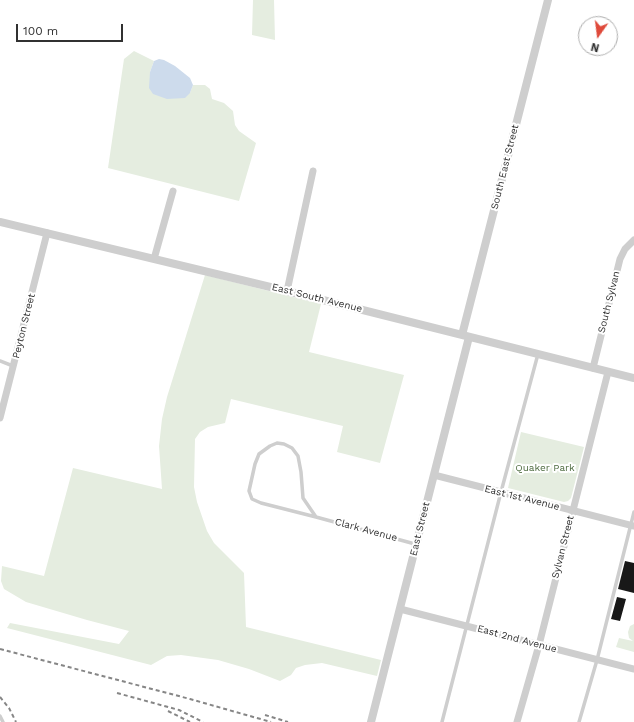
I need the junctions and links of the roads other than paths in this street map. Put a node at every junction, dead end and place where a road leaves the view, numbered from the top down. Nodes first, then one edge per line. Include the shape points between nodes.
1 (548, 0) edge
2 (313, 171) dead end
3 (173, 191) dead end
4 (0, 222) edge
5 (47, 233) junction
6 (634, 240) edge
7 (154, 259) junction
8 (287, 291) junction
9 (466, 336) junction
10 (538, 354) junction
11 (0, 362) edge
12 (13, 366) junction
13 (593, 368) junction
14 (608, 372) junction
15 (634, 378) edge
16 (0, 418) edge
17 (434, 475) junction
18 (500, 492) junction
19 (573, 510) junction
20 (634, 512) edge
21 (316, 517) junction
22 (632, 525) edge
23 (416, 544) junction
24 (400, 609) junction
25 (466, 626) junction
26 (539, 645) junction
27 (597, 660) junction
28 (634, 669) edge
29 (0, 716) edge
30 (3, 722) edge
31 (371, 722) edge
32 (442, 722) edge
33 (517, 722) edge
34 (579, 722) edge

1 - 9 street, South East Street
2 - 8 street
3 - 7 street
4 - 5 street, East South Avenue
5 - 7 street, East South Avenue
5 - 12 street, Peyton Street
6 - 13 street, South Sylvan via 620,259
7 - 8 street, East South Avenue
8 - 9 street, East South Avenue
9 - 10 street, East South Avenue
9 - 17 street, East Street
10 - 13 street, East South Avenue
10 - 18 lane
11 - 12 lane
12 - 16 street, Peyton Street
13 - 14 street, East South Avenue
14 - 15 street, East South Avenue
14 - 19 street, Sylvan Street
17 - 18 street, East 1st Avenue
17 - 23 street, East Street
18 - 19 street, East 1st Avenue
18 - 25 lane
19 - 22 street, East 1st Avenue
19 - 26 street, Sylvan Street
20 - 22 lane
21 - 21 lane, Clark Avenue via 261,503 252,498 249,491 259,454 270,446 284,444 292,448 298,456 303,498
21 - 23 lane, Clark Avenue
22 - 27 lane
23 - 24 street, East Street
24 - 25 street, East 2nd Avenue
24 - 31 street, East Street
25 - 26 street, East 2nd Avenue
25 - 32 lane
26 - 27 street, East 2nd Avenue
26 - 33 street, Sylvan Street
27 - 28 street, East 2nd Avenue
27 - 34 lane
29 - 30 lane

